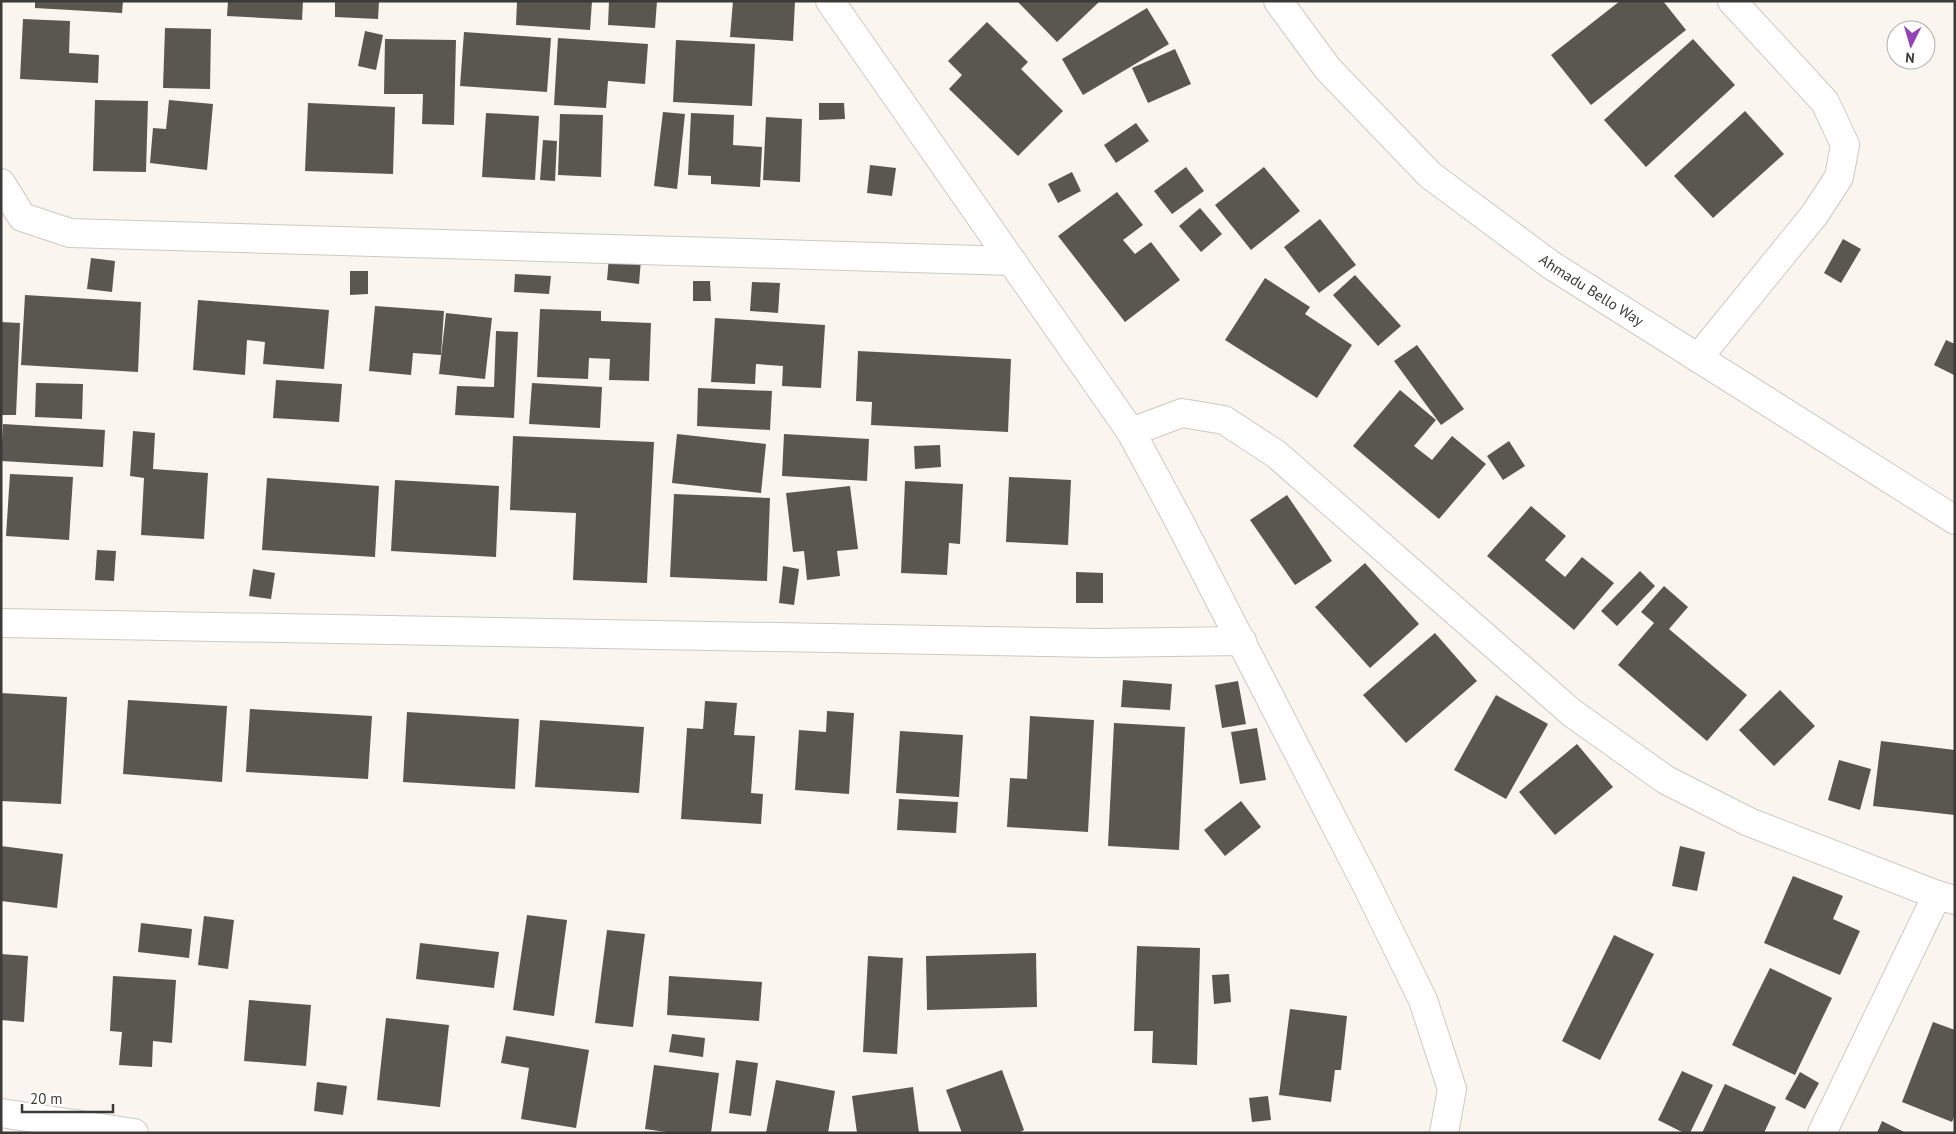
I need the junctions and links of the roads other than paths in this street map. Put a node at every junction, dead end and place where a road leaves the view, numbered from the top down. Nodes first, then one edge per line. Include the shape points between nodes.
1 (830, 1) edge
2 (1278, 1) edge
3 (1732, 1) edge
4 (1, 184) edge
5 (1012, 261) junction
6 (1698, 358) junction
7 (1131, 432) junction
8 (1955, 520) edge
9 (1, 623) edge
10 (1242, 641) junction
11 (1946, 897) edge
12 (10, 1121) edge
13 (134, 1133) edge
14 (1444, 1133) edge
15 (1822, 1133) edge

1 - 5 street
2 - 6 street, Ahmadu Bello Way via 1328,68 1430,175 1551,265
3 - 6 street via 1825,102 1845,145 1839,177 1815,214
4 - 5 street via 22,217 70,234
5 - 7 street
6 - 8 street, Ahmadu Bello Way
7 - 10 street
7 - 11 street via 1182,413 1224,420 1276,454 1572,713 1666,780 1749,822
9 - 10 street via 1099,643
10 - 14 street via 1423,1000 1452,1089
11 - 15 street
12 - 13 street

